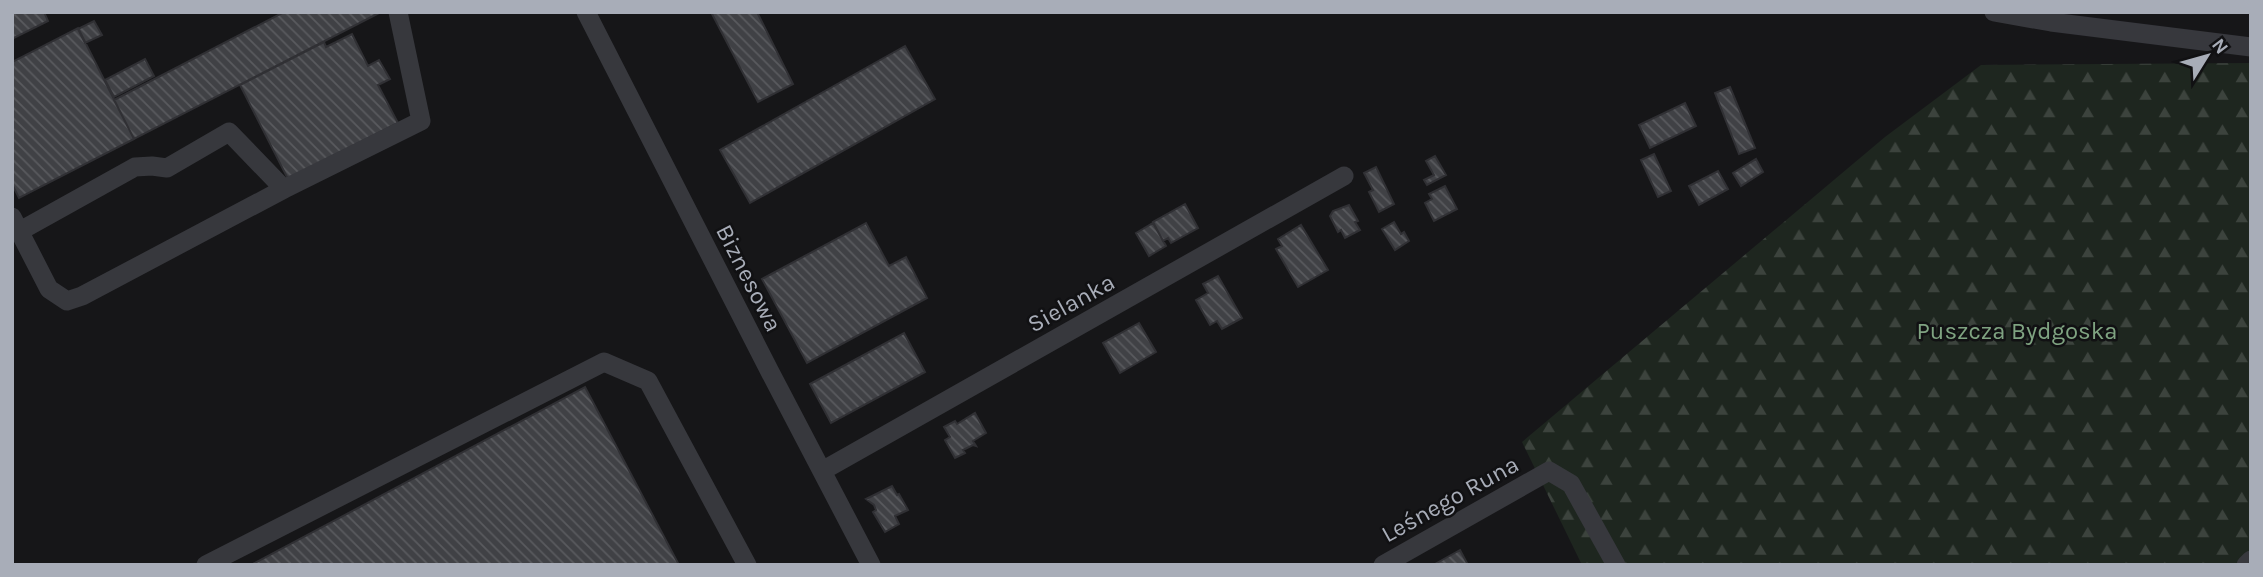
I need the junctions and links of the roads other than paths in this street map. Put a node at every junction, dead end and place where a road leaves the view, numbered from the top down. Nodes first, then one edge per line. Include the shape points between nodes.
1 (398, 12) edge
2 (586, 12) edge
3 (1994, 12) edge
4 (2251, 47) edge
5 (1345, 176) dead end
6 (284, 189) junction
7 (16, 224) edge
8 (822, 471) junction
9 (2251, 560) edge
10 (206, 565) edge
11 (747, 565) edge
12 (871, 565) edge
13 (1383, 565) edge
14 (1616, 565) edge
15 (2246, 565) edge

1 - 6 street via 421,121
2 - 8 street, Biznesowa
3 - 4 street
5 - 8 street, Sielanka
6 - 7 street via 229,132 167,168 135,167
6 - 7 street via 67,301 49,289
8 - 12 street, Biznesowa
9 - 15 street
10 - 11 street via 604,362 648,381
13 - 14 street, Leśnego Runa via 1549,471 1571,484

